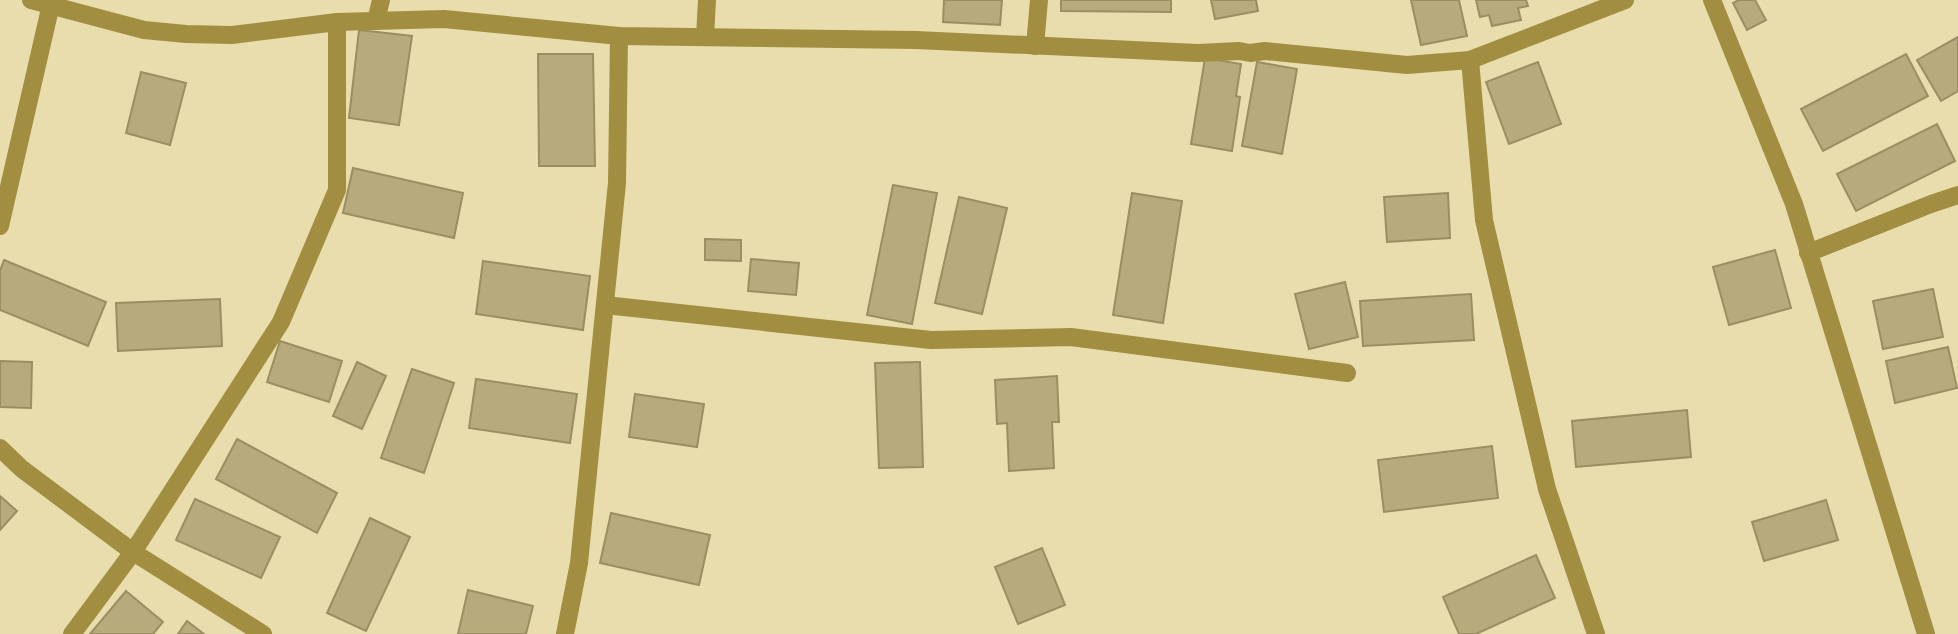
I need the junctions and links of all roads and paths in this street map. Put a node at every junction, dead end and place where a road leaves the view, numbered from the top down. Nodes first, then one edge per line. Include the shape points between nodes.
1 (31, 0) edge
2 (381, 0) edge
3 (707, 0) edge
4 (1039, 0) edge
5 (1625, 0) edge
6 (1712, 0) edge
7 (51, 3) edge
8 (376, 21) junction
9 (337, 22) junction
10 (619, 36) junction
11 (705, 37) junction
12 (1035, 46) junction
13 (1469, 60) junction
14 (1958, 195) edge
15 (0, 226) edge
16 (1808, 253) junction
17 (605, 304) junction
18 (1347, 373) dead end
19 (0, 448) edge
20 (133, 552) junction
21 (1592, 633) edge
22 (72, 634) edge
23 (263, 634) edge
24 (565, 634) edge
25 (1926, 634) edge

1 - 7 street
2 - 8 street
3 - 11 street
4 - 12 street
5 - 13 street
6 - 16 street via 1794,204
7 - 9 street via 144,30 186,34 232,35
7 - 15 street
8 - 9 street
8 - 10 street via 444,19
9 - 20 street via 337,190 281,322
10 - 11 street
10 - 17 street via 617,183
11 - 12 street
12 - 13 street via 1265,51 1407,65
13 - 21 street via 1484,220 1547,489
14 - 16 street
16 - 25 street
17 - 18 street via 931,340 1071,337
17 - 24 street via 579,563
19 - 20 street
20 - 22 street
20 - 23 street

